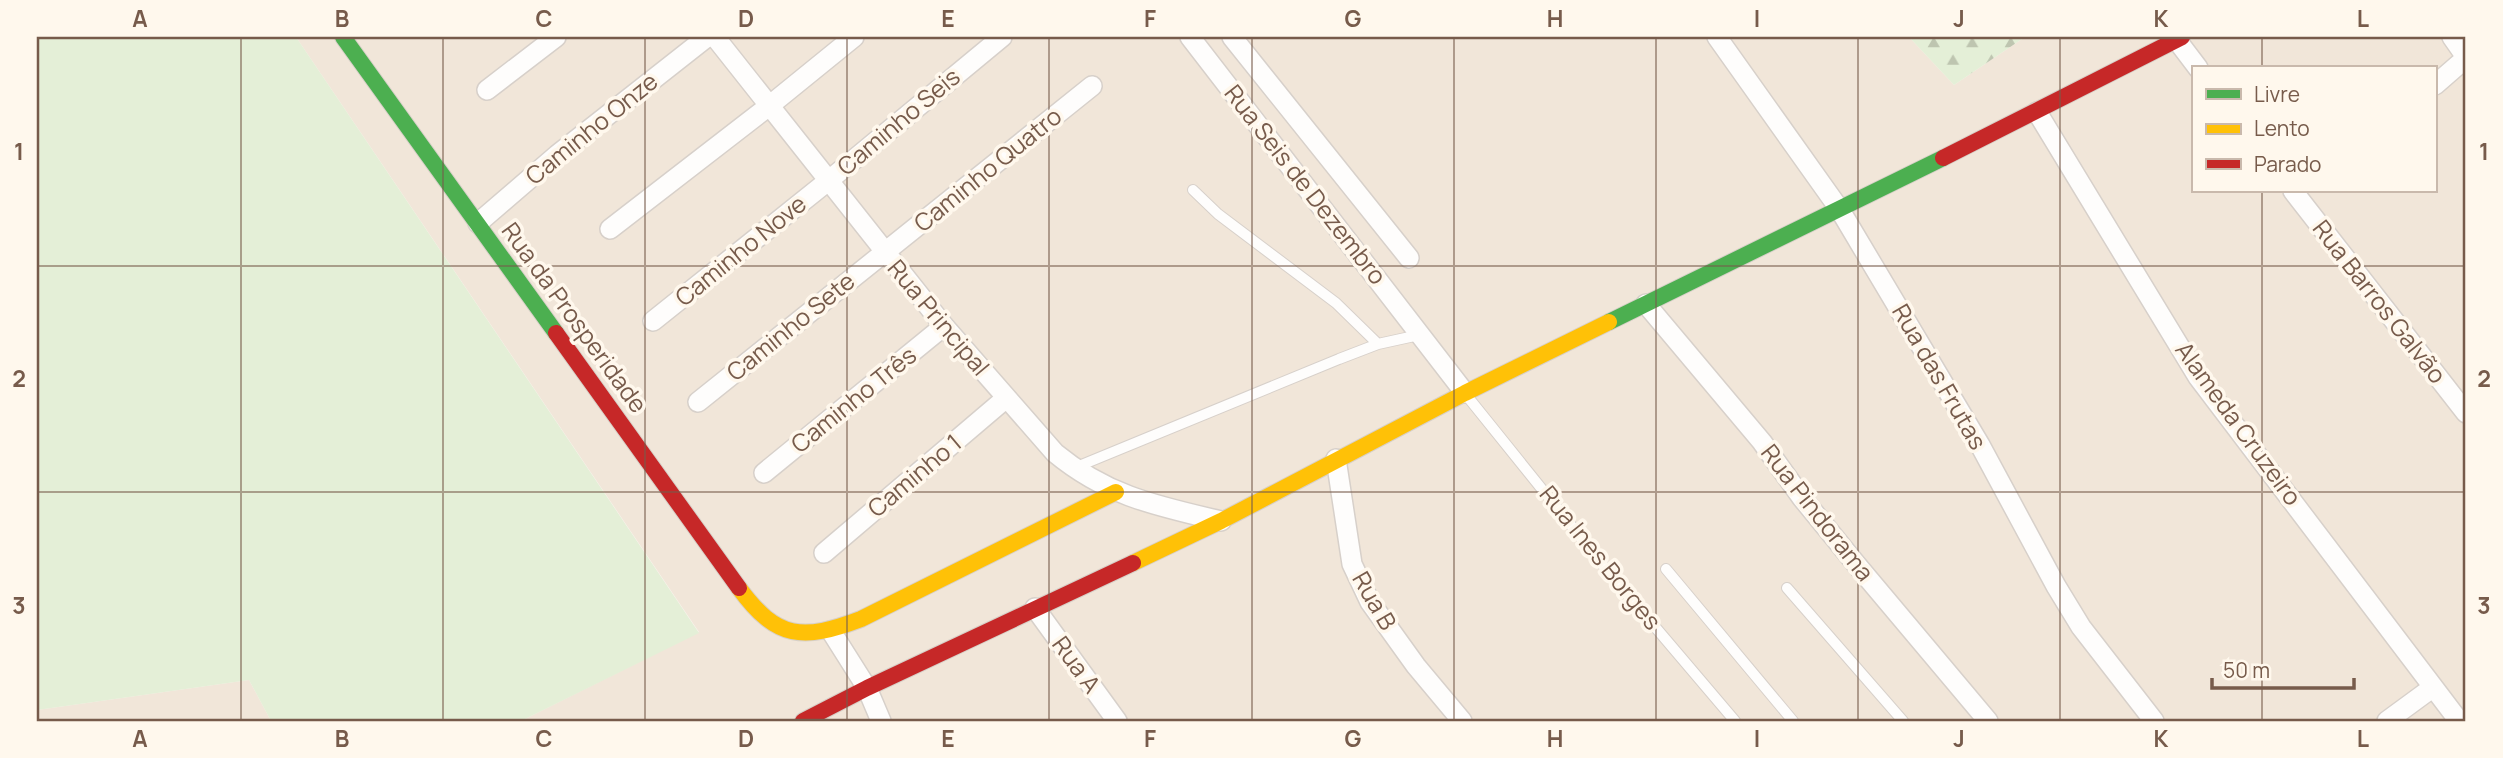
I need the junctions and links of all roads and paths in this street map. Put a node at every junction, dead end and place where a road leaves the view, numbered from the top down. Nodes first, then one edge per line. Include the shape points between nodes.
1 (342, 37) edge
2 (556, 37) edge
3 (708, 37) edge
4 (715, 37) edge
5 (855, 37) edge
6 (1002, 37) edge
7 (1190, 37) edge
8 (1232, 37) edge
9 (1717, 37) edge
10 (2452, 37) edge
11 (2179, 38) edge
12 (2466, 58) edge
13 (2197, 66) edge
14 (2436, 84) edge
15 (1093, 86) dead end
16 (487, 90) dead end
17 (769, 106) junction
18 (2037, 112) junction
19 (828, 181) junction
20 (1193, 190) dead end
21 (2298, 193) edge
22 (1840, 210) junction
23 (478, 223) junction
24 (610, 229) dead end
25 (884, 253) junction
26 (1409, 258) dead end
27 (1646, 304) junction
28 (653, 321) dead end
29 (944, 326) junction
30 (1419, 335) junction
31 (1378, 344) junction
32 (1465, 393) junction
33 (1005, 399) junction
34 (698, 402) dead end
35 (2466, 413) edge
36 (1336, 459) junction
37 (1073, 468) junction
38 (764, 473) dead end
39 (1116, 492) junction
40 (1221, 521) junction
41 (824, 553) dead end
42 (1666, 569) dead end
43 (1787, 588) dead end
44 (1035, 608) junction
45 (831, 631) junction
46 (867, 688) junction
47 (2432, 688) junction
48 (803, 721) edge
49 (881, 721) edge
50 (1117, 721) edge
51 (1462, 721) edge
52 (1735, 721) edge
53 (1793, 721) edge
54 (1903, 721) edge
55 (1988, 721) edge
56 (2154, 721) edge
57 (2387, 721) edge
58 (2459, 721) edge

1 - 23 main road, Rua da Prosperidade
2 - 16 street
3 - 23 street, Caminho Onze
4 - 17 street, Rua Principal
5 - 17 street
6 - 19 street, Caminho Seis
7 - 30 street, Rua Seis de Dezembro
8 - 26 street
9 - 22 street, Rua das Frutas
10 - 12 street
11 - 13 street
11 - 18 main road
12 - 14 street
15 - 25 street, Caminho Quatro
17 - 19 street, Rua Principal
17 - 24 street
18 - 22 main road
18 - 47 street, Alameda Cruzeiro via 2198,377
19 - 25 street, Rua Principal
19 - 28 street, Caminho Nove
20 - 31 lane via 1336,303
21 - 35 street, Rua Barros Galvão
22 - 27 main road
22 - 56 street, Rua das Frutas via 1980,445 2081,627
23 - 45 main road, Rua da Prosperidade via 755,610 768,624 793,632
25 - 29 street, Rua Principal
25 - 34 street, Caminho Sete
27 - 32 main road
27 - 55 street, Rua Pindorama
29 - 33 street, Rua Principal
29 - 38 street, Caminho Três
30 - 31 lane
30 - 32 street, Rua Seis de Dezembro
31 - 37 lane
32 - 36 main road
32 - 52 lane, Rua Ines Borges
33 - 37 street, Rua Principal
33 - 41 street, Caminho 1
36 - 40 main road
36 - 51 street, Rua B via 1352,564 1370,602
37 - 39 street, Rua Principal
39 - 40 street, Rua Principal
39 - 45 main road
40 - 44 main road
42 - 53 lane
43 - 54 lane
44 - 46 main road
44 - 50 street, Rua A
45 - 46 street
46 - 48 main road
46 - 49 street
47 - 57 street
47 - 58 street, Alameda Cruzeiro

